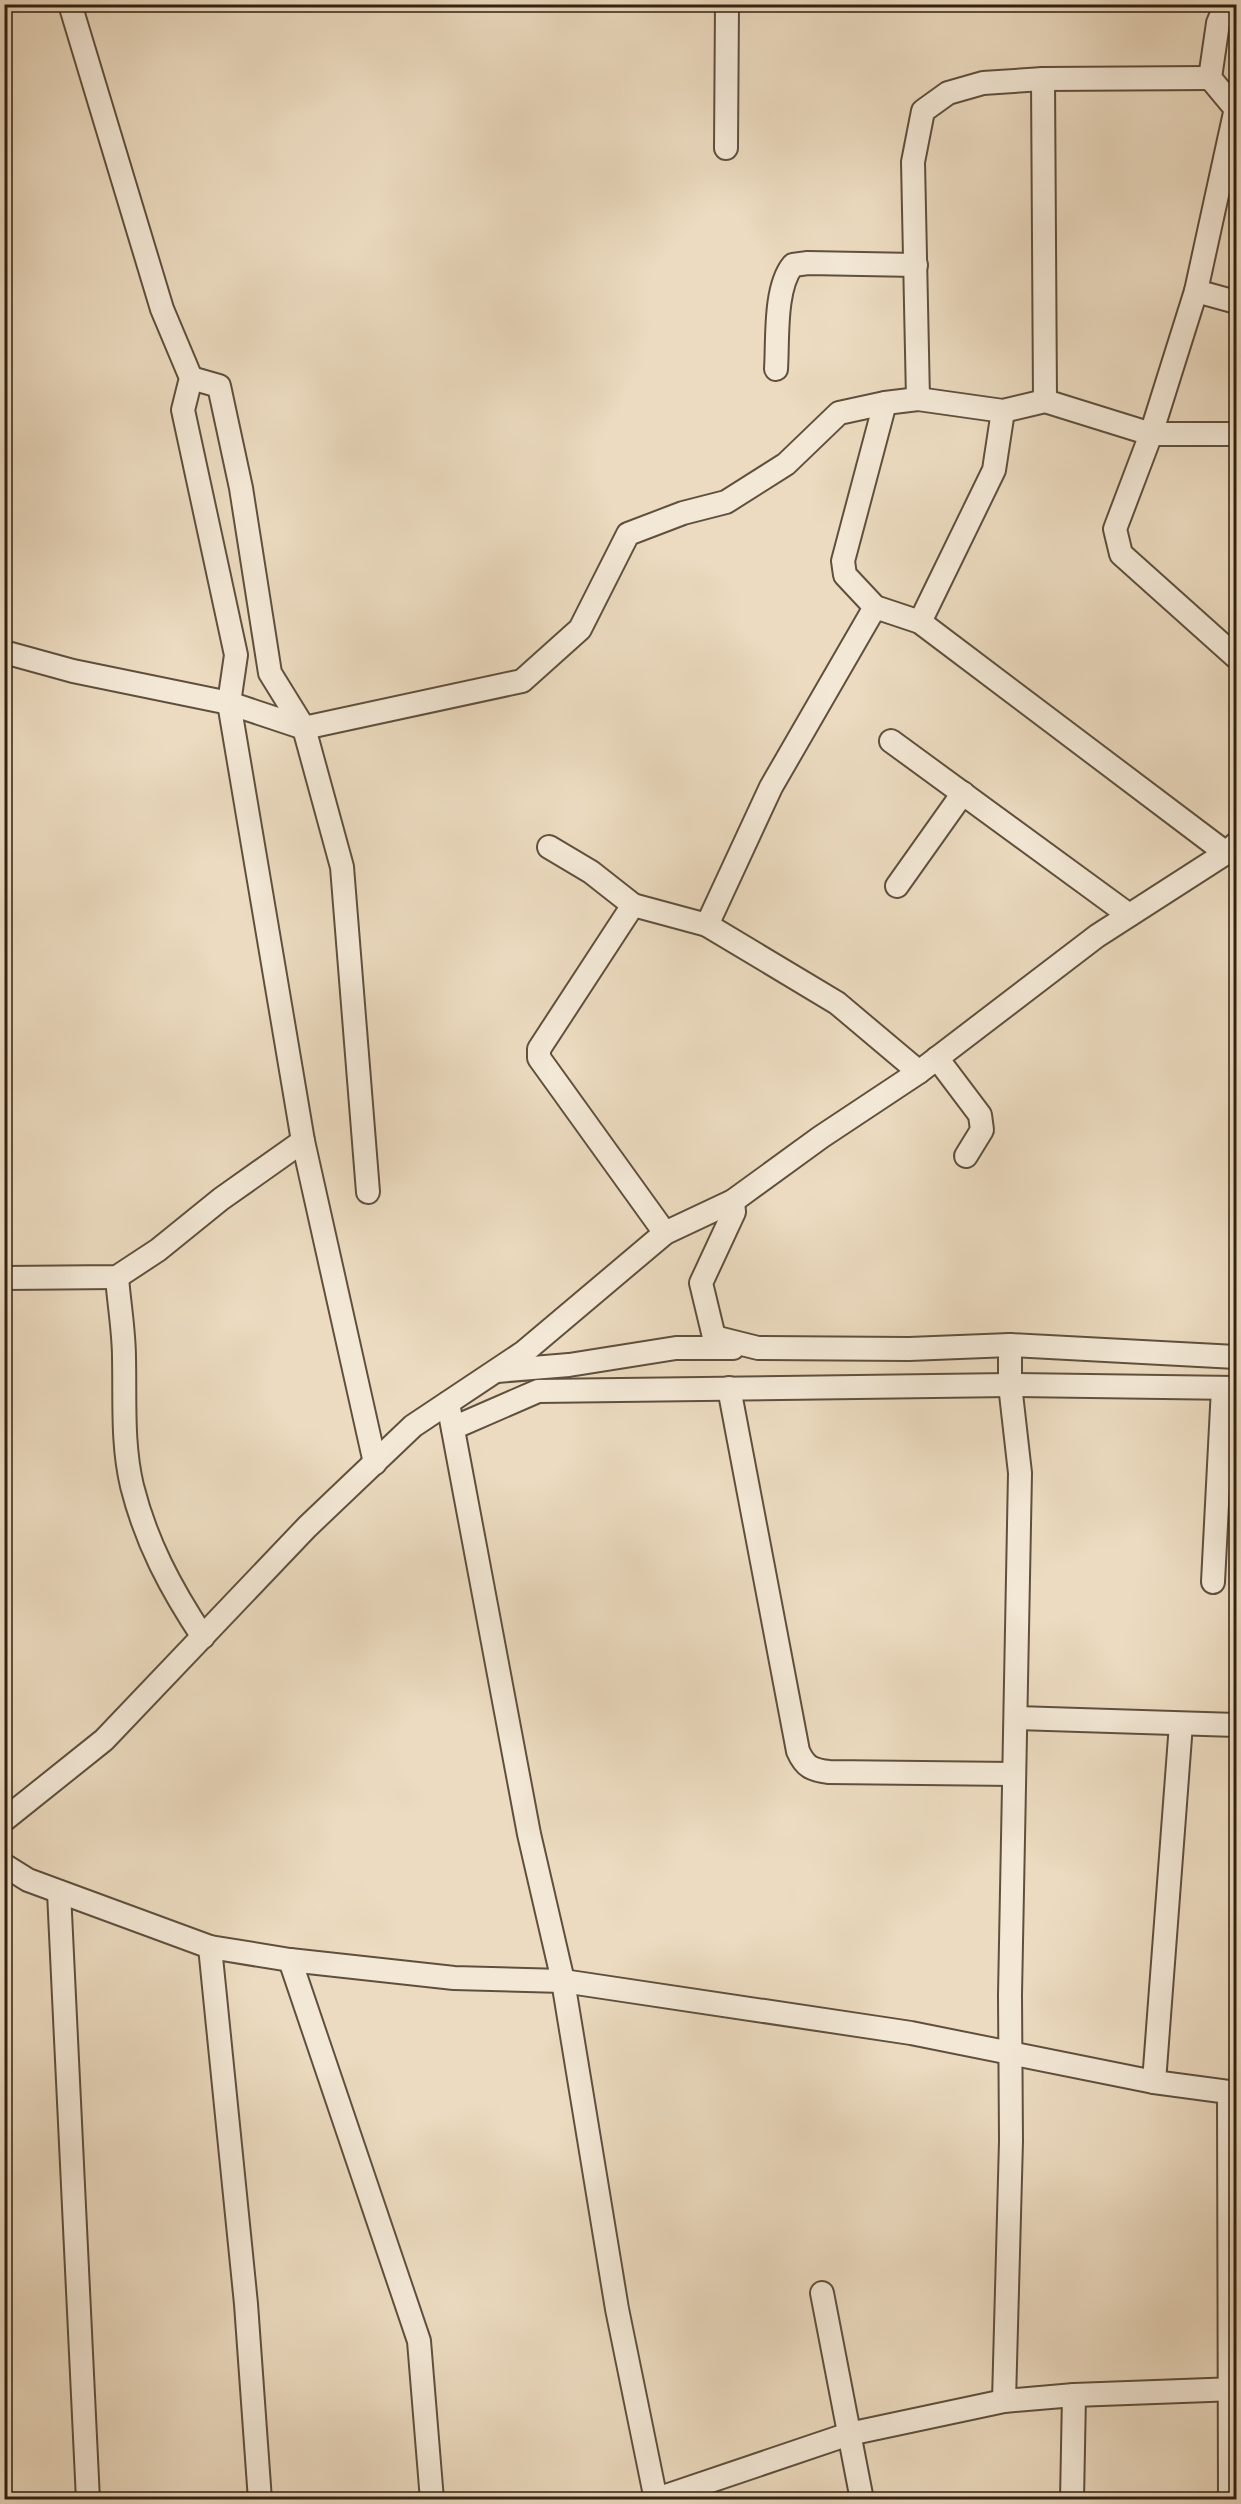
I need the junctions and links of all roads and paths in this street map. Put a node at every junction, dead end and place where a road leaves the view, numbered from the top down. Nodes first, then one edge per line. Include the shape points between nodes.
1 (70, 4) edge
2 (727, 4) edge
3 (1226, 4) edge
4 (1210, 78) junction
5 (1044, 79) junction
6 (1236, 108) edge
7 (726, 148) dead end
8 (916, 265) junction
9 (1196, 291) junction
10 (1236, 302) edge
11 (776, 369) dead end
12 (191, 378) junction
13 (918, 399) junction
14 (1045, 401) junction
15 (885, 403) junction
16 (1003, 411) junction
17 (1151, 434) junction
18 (1236, 434) edge
19 (875, 607) junction
20 (920, 622) junction
21 (4, 652) edge
22 (1236, 657) edge
23 (229, 703) junction
24 (304, 728) junction
25 (891, 741) dead end
26 (963, 793) junction
27 (549, 847) dead end
28 (1231, 848) edge
29 (897, 886) dead end
30 (633, 905) junction
31 (1129, 915) junction
32 (707, 925) junction
33 (928, 1065) junction
34 (303, 1141) junction
35 (966, 1156) dead end
36 (368, 1192) dead end
37 (733, 1201) junction
38 (665, 1233) junction
39 (117, 1277) junction
40 (4, 1278) edge
41 (1010, 1345) junction
42 (758, 1348) junction
43 (1236, 1357) edge
44 (495, 1371) junction
45 (1010, 1385) junction
46 (729, 1388) junction
47 (1230, 1388) edge
48 (448, 1403) junction
49 (453, 1428) junction
50 (375, 1463) junction
51 (1213, 1582) dead end
52 (203, 1637) junction
53 (1017, 1718) junction
54 (1181, 1724) junction
55 (1236, 1725) edge
56 (1014, 1774) junction
57 (4, 1820) edge
58 (4, 1864) edge
59 (59, 1892) junction
60 (210, 1947) junction
61 (290, 1960) junction
62 (563, 1981) junction
63 (1012, 2052) junction
64 (1154, 2082) junction
65 (1233, 2093) edge
66 (822, 2293) dead end
67 (1234, 2389) edge
68 (1074, 2395) junction
69 (1004, 2401) junction
70 (849, 2434) junction
71 (88, 2499) edge
72 (260, 2499) edge
73 (432, 2499) edge
74 (655, 2499) edge
75 (862, 2499) edge
76 (1072, 2499) edge
77 (1230, 2499) edge

1 - 12 street via 162,309
2 - 7 street
3 - 4 street via 1218,23
4 - 5 street
4 - 6 street
5 - 8 street via 983,83 948,93 923,111 913,162
5 - 14 street
6 - 9 street
8 - 11 street via 793,265 785,274 781,292
8 - 13 street
9 - 10 street
9 - 17 street
12 - 23 street via 183,410 236,655
12 - 24 street via 219,386 242,488 270,674
13 - 15 street
13 - 16 street
14 - 16 street
14 - 17 street
15 - 19 street via 843,561 845,575
15 - 24 street via 839,413 786,464 726,502 628,534 580,629 522,681
16 - 20 street via 994,470
17 - 18 street
17 - 22 street via 1115,529 1121,555
19 - 20 street
19 - 32 street via 771,787
20 - 28 street
21 - 23 street via 73,671
23 - 24 street
23 - 34 street
24 - 36 street via 342,867
25 - 26 street
26 - 29 street
26 - 31 street
27 - 30 street via 591,872
28 - 31 street
30 - 32 street
30 - 38 street via 539,1049 539,1058
31 - 33 street
32 - 33 street via 837,1003
33 - 35 street via 980,1115 982,1130
33 - 37 street
34 - 39 street
34 - 50 street
37 - 38 street
37 - 42 street via 734,1212 701,1283 714,1337
38 - 44 street via 524,1352
39 - 40 street
39 - 52 street via 124,1355 124,1435 131,1484 152,1551
41 - 42 street
41 - 43 street
41 - 45 street
42 - 44 street via 676,1348 569,1365
44 - 48 street
45 - 46 street
45 - 47 street
45 - 53 street via 1020,1473
46 - 49 street via 538,1391
46 - 56 street via 803,1764 814,1771 829,1772
47 - 51 street
48 - 49 street
48 - 50 street via 413,1426
49 - 62 street via 528,1834
50 - 52 street via 307,1527
52 - 57 street via 104,1740
53 - 54 street
53 - 56 street
54 - 55 street
54 - 64 street
56 - 63 street
58 - 59 street via 28,1880
59 - 60 street
59 - 71 street
60 - 61 street
60 - 72 street via 246,2304
61 - 62 street via 454,1978
61 - 73 street via 419,2341
62 - 63 street
62 - 74 street via 617,2308
63 - 64 street
63 - 69 street
64 - 65 street
65 - 67 street
66 - 70 street
67 - 68 street
67 - 77 street
68 - 69 street
68 - 76 street
69 - 70 street
70 - 74 street
70 - 75 street

